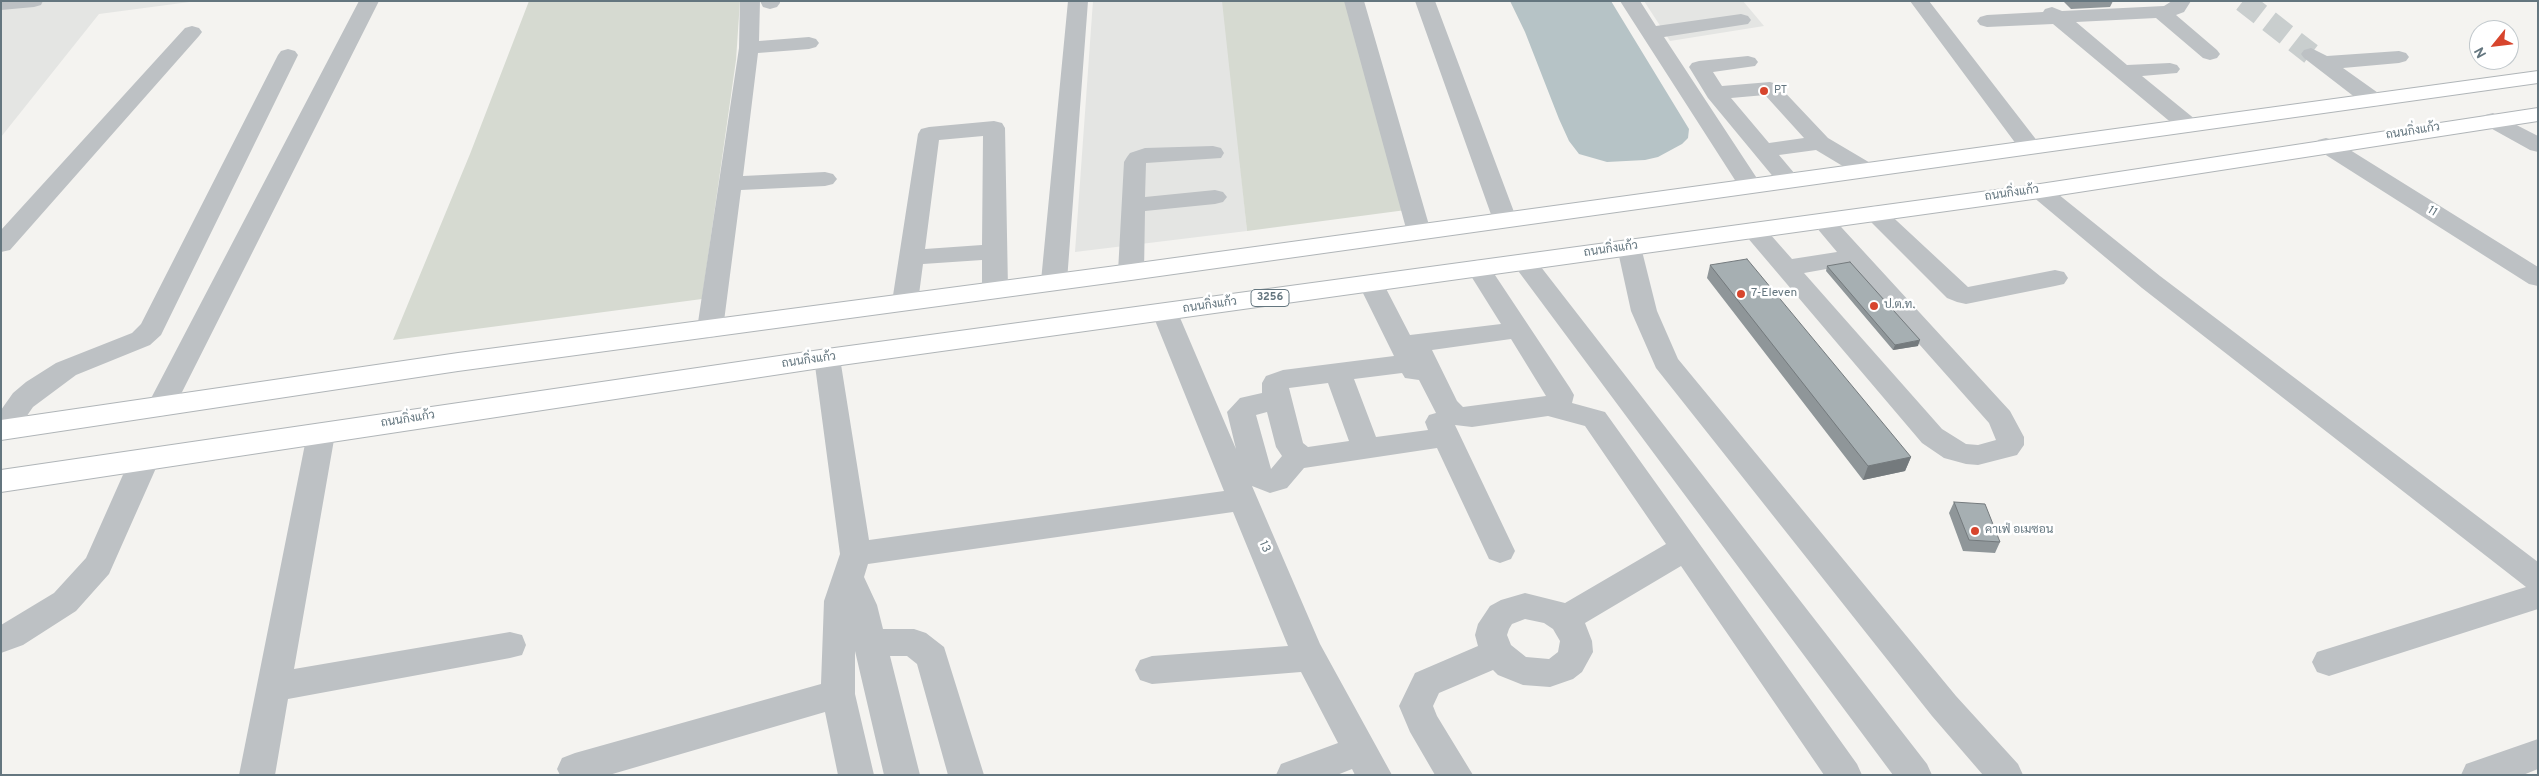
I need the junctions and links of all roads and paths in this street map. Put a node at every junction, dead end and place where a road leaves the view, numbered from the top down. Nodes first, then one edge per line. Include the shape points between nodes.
1 (34, 1) edge
2 (369, 1) edge
3 (1078, 1) edge
4 (1354, 1) edge
5 (1425, 1) edge
6 (1630, 1) edge
7 (1919, 1) edge
8 (2039, 1) edge
9 (2182, 1) edge
10 (763, 2) edge
11 (1, 4) edge
12 (2161, 12) junction
13 (2059, 18) junction
14 (1741, 20) dead end
15 (1987, 21) dead end
16 (192, 32) dead end
17 (1651, 33) junction
18 (809, 43) dead end
19 (749, 48) junction
20 (2210, 54) dead end
21 (288, 55) dead end
22 (2398, 57) dead end
23 (1748, 62) dead end
24 (2170, 69) dead end
25 (2123, 71) junction
26 (2538, 77) edge
27 (1716, 93) junction
28 (2373, 100) junction
29 (2538, 114) edge
30 (2493, 120) junction
31 (2188, 125) junction
32 (1820, 143) junction
33 (2326, 145) junction
34 (2538, 145) edge
35 (2030, 147) junction
36 (1764, 150) junction
37 (1213, 152) dead end
38 (1864, 169) junction
39 (825, 179) dead end
40 (1788, 180) junction
41 (731, 183) junction
42 (1750, 186) junction
43 (2040, 191) junction
44 (1215, 197) dead end
45 (1134, 205) junction
46 (1875, 212) junction
47 (1505, 220) junction
48 (1823, 221) junction
49 (1753, 230) junction
50 (1419, 232) junction
51 (1, 245) edge
52 (1629, 248) junction
53 (993, 252) junction
54 (911, 256) junction
55 (1855, 256) junction
56 (1525, 263) junction
57 (1478, 268) junction
58 (1787, 268) junction
59 (1131, 272) junction
60 (2055, 278) dead end
61 (2538, 278) edge
62 (1054, 281) junction
63 (1371, 284) junction
64 (995, 289) junction
65 (905, 302) junction
66 (1165, 313) junction
67 (710, 328) junction
68 (1517, 330) junction
69 (1410, 351) junction
70 (827, 358) junction
71 (1338, 372) junction
72 (1278, 400) junction
73 (161, 406) junction
74 (1548, 406) junction
75 (2, 429) edge
76 (320, 434) junction
77 (1446, 437) junction
78 (1366, 449) junction
79 (1298, 456) junction
80 (145, 459) junction
81 (1, 481) edge
82 (1244, 499) junction
83 (1685, 548) junction
84 (1500, 552) dead end
85 (852, 566) junction
86 (2538, 580) edge
87 (2538, 596) edge
88 (1564, 620) junction
89 (1, 640) edge
90 (869, 643) junction
91 (510, 645) dead end
92 (1498, 653) junction
93 (1311, 658) junction
94 (2329, 662) dead end
95 (1152, 670) dead end
96 (274, 687) junction
97 (838, 694) junction
98 (2538, 754) edge
99 (1367, 763) edge
100 (575, 770) dead end
101 (257, 775) edge
102 (856, 775) edge
103 (902, 775) edge
104 (966, 775) edge
105 (1294, 775) edge
106 (1455, 775) edge
107 (1844, 775) edge
108 (1914, 775) edge
109 (2005, 775) edge
110 (2479, 775) edge

1 - 11 street
2 - 73 street
3 - 62 street
4 - 50 street
5 - 47 street
6 - 17 street
7 - 35 street
8 - 13 street
9 - 12 street via 2177,8
10 - 19 street
12 - 13 street
12 - 20 street
13 - 15 street
13 - 25 street
14 - 17 street
16 - 51 street
17 - 42 street
18 - 19 street
19 - 41 street
21 - 75 street via 152,329 141,339 66,368 23,400
22 - 28 street via 2317,59
23 - 27 street via 1699,67
24 - 25 street
25 - 31 street
26 - 28 main road
27 - 32 street via 1770,88
27 - 36 street
28 - 31 main road
29 - 30 main road, ถนนกิ่งแก้ว / 3256
30 - 33 main road, ถนนกิ่งแก้ว / 3256
30 - 34 street
31 - 35 main road
32 - 36 street
32 - 38 street
33 - 43 main road, ถนนกิ่งแก้ว / 3256
33 - 61 street, 11
35 - 38 main road
36 - 40 street
37 - 45 street via 1138,158 1135,162
38 - 40 main road
39 - 41 street
40 - 42 main road
41 - 67 street
42 - 47 main road
43 - 46 main road, ถนนกิ่งแก้ว / 3256
43 - 86 street via 2151,282
44 - 45 street
45 - 59 street
46 - 48 main road, ถนนกิ่งแก้ว / 3256
46 - 60 street via 1956,292 1966,296
47 - 50 main road
48 - 49 main road, ถนนกิ่งแก้ว / 3256
48 - 55 street
49 - 52 main road, ถนนกิ่งแก้ว / 3256
49 - 58 street
50 - 59 main road
52 - 56 main road, ถนนกิ่งแก้ว / 3256
52 - 109 street via 1644,311 1666,362 1944,706
53 - 54 street
53 - 54 street via 994,128 929,134
53 - 64 street
54 - 65 street
55 - 58 street
55 - 58 street via 2000,418 2010,437 2007,448 1978,455 1966,454 1932,436
56 - 57 main road, ถนนกิ่งแก้ว / 3256
56 - 108 street
57 - 63 main road, ถนนกิ่งแก้ว / 3256
57 - 68 street
59 - 62 main road
62 - 64 main road
63 - 66 main road, ถนนกิ่งแก้ว / 3256
63 - 69 street
64 - 65 main road
65 - 67 main road
66 - 70 main road, ถนนกิ่งแก้ว / 3256
66 - 82 street, 13
67 - 73 main road
68 - 69 street
68 - 74 street via 1560,395 1559,401
69 - 71 street
69 - 74 street via 1446,408 1456,416 1472,417
69 - 77 street
70 - 76 main road, ถนนกิ่งแก้ว / 3256
70 - 85 street
71 - 72 street via 1282,379 1276,383
71 - 78 street
72 - 79 street via 1290,447
72 - 79 street via 1250,405 1241,412 1257,473 1270,482 1276,480
73 - 75 main road
74 - 83 street via 1595,419
76 - 80 main road, ถนนกิ่งแก้ว / 3256
76 - 96 street
77 - 78 street
77 - 84 street
78 - 79 street via 1306,458
80 - 81 main road, ถนนกิ่งแก้ว / 3256
80 - 89 street via 98,565 65,602
82 - 85 street
82 - 93 street, 13
83 - 88 street
83 - 107 street
85 - 90 street
85 - 97 street via 840,601
87 - 94 street
88 - 92 street via 1539,607 1512,608 1501,614 1494,624 1491,635
88 - 92 street via 1572,630 1576,652 1561,669 1550,674 1523,671 1510,665
90 - 103 street
90 - 104 street via 914,642 932,657
91 - 96 street
92 - 106 street via 1427,683 1416,706 1422,722
93 - 95 street
93 - 99 street, 13
96 - 101 street
97 - 100 street
97 - 102 street
98 - 110 street
99 - 105 street

